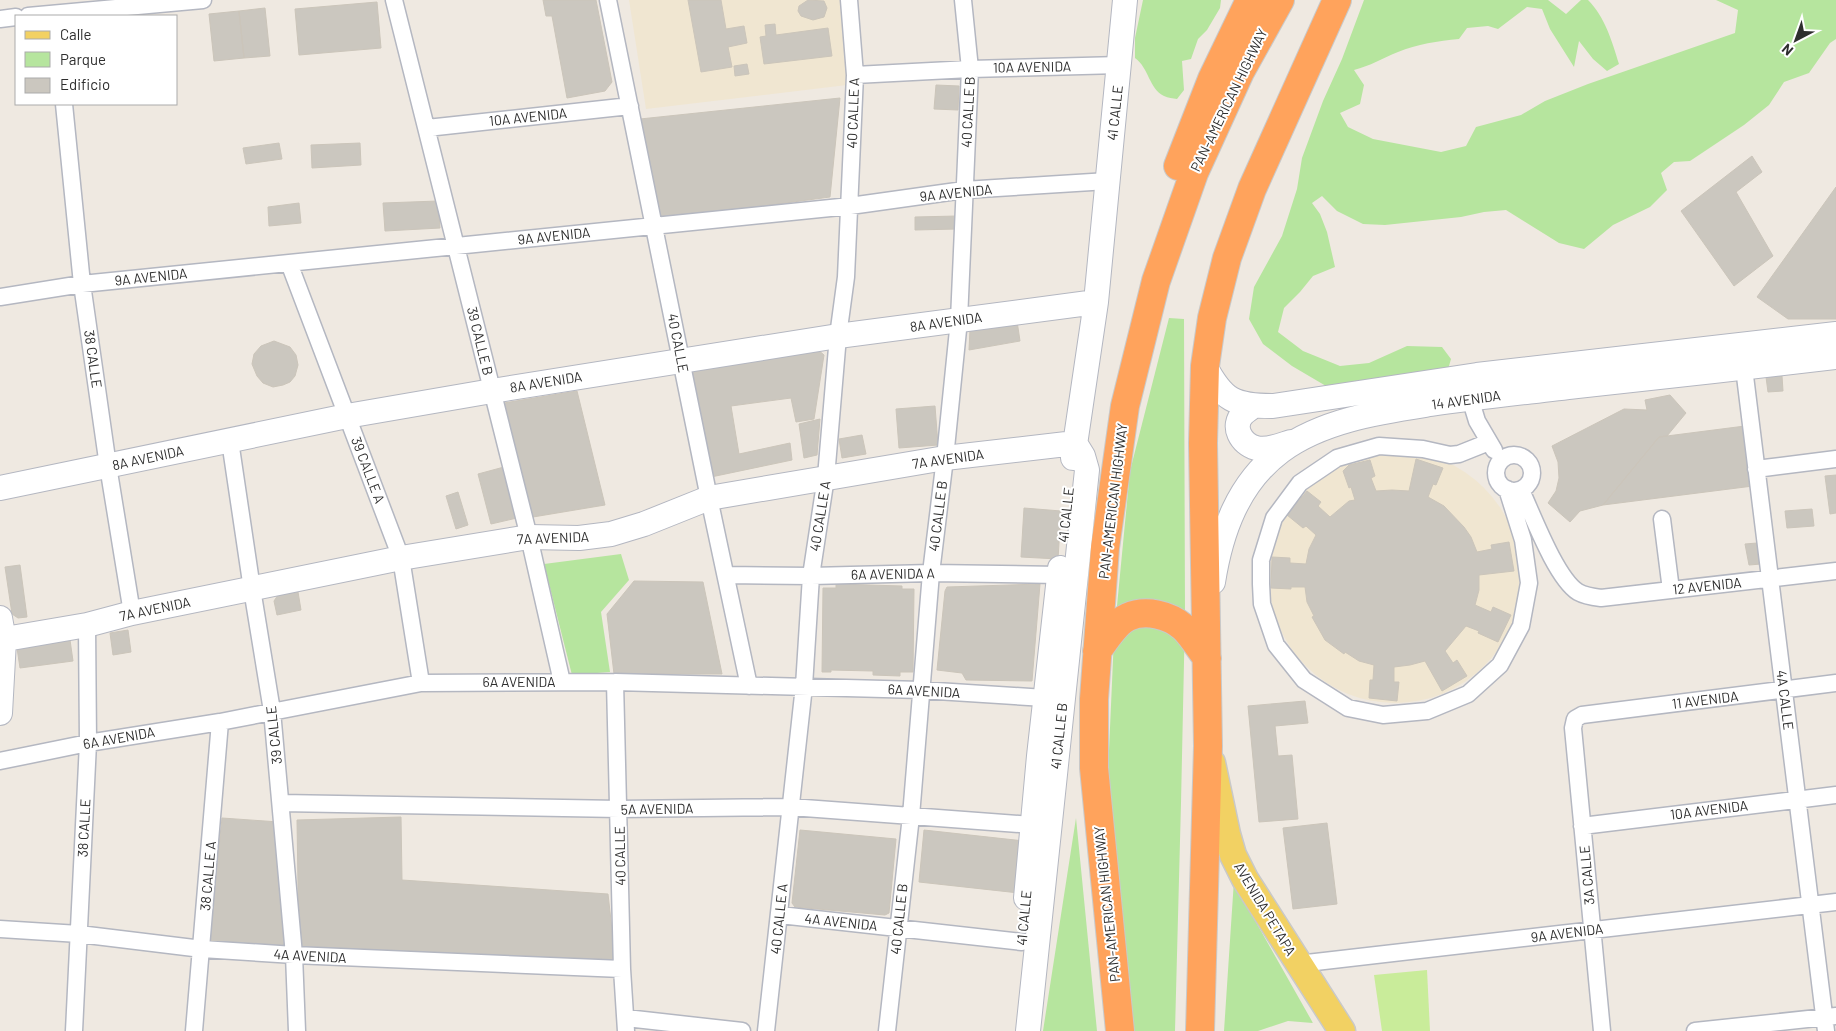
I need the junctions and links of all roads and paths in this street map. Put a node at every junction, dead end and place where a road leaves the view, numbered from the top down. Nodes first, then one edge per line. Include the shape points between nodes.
1 (196, 0) edge
2 (394, 0) edge
3 (608, 0) edge
4 (849, 0) edge
5 (963, 0) edge
6 (1125, 0) edge
7 (1250, 0) edge
8 (1280, 0) edge
9 (1337, 0) edge
10 (54, 10) edge
11 (32, 15) edge
12 (15, 17) edge
13 (0, 19) edge
14 (1120, 65) junction
15 (970, 69) junction
16 (854, 75) junction
17 (64, 105) edge
18 (630, 106) junction
19 (427, 128) junction
20 (1108, 181) junction
21 (964, 190) junction
22 (850, 206) junction
23 (654, 226) junction
24 (457, 246) junction
25 (289, 264) junction
26 (1156, 281) junction
27 (82, 284) junction
28 (0, 297) edge
29 (1096, 302) junction
30 (958, 320) junction
31 (1836, 334) edge
32 (838, 336) junction
33 (1836, 357) edge
34 (681, 360) junction
35 (1205, 366) junction
36 (1744, 368) junction
37 (492, 391) junction
38 (1470, 398) junction
39 (1253, 406) junction
40 (347, 416) junction
41 (1300, 439) junction
42 (230, 441) junction
43 (1489, 442) junction
44 (1075, 444) junction
45 (945, 458) junction
46 (1836, 459) edge
47 (1501, 461) junction
48 (108, 466) junction
49 (1756, 468) junction
50 (826, 477) junction
51 (0, 488) edge
52 (1514, 490) junction
53 (709, 498) junction
54 (1662, 519) dead end
55 (1539, 530) junction
56 (529, 536) junction
57 (1523, 540) junction
58 (401, 558) junction
59 (1836, 571) edge
60 (931, 572) junction
61 (727, 575) junction
62 (1059, 575) junction
63 (810, 576) junction
64 (1770, 579) junction
65 (252, 589) junction
66 (1671, 590) junction
67 (1206, 608) junction
68 (132, 613) junction
69 (87, 625) junction
70 (1, 633) edge
71 (1097, 651) junction
72 (1207, 658) junction
73 (562, 682) junction
74 (615, 682) junction
75 (421, 683) junction
76 (1836, 683) edge
77 (749, 686) junction
78 (804, 686) junction
79 (921, 690) junction
80 (1784, 690) junction
81 (1045, 698) junction
82 (272, 711) junction
83 (0, 713) edge
84 (1575, 719) joint
85 (220, 722) junction
86 (88, 743) junction
87 (1208, 746) junction
88 (0, 760) edge
89 (1094, 768) junction
90 (1836, 795) edge
91 (1798, 800) junction
92 (281, 803) junction
93 (791, 807) junction
94 (619, 809) junction
95 (911, 816) junction
96 (1032, 825) junction
97 (1582, 826) junction
98 (1836, 902) edge
99 (1810, 905) junction
100 (780, 915) junction
101 (0, 929) edge
102 (898, 929) junction
103 (1592, 930) junction
104 (79, 934) junction
105 (1022, 942) junction
106 (202, 949) junction
107 (294, 955) junction
108 (1298, 964) junction
109 (622, 969) junction
110 (1829, 1021) edge
111 (626, 1024) edge
112 (74, 1031) edge
113 (194, 1031) edge
114 (297, 1031) edge
115 (742, 1031) edge
116 (766, 1031) edge
117 (887, 1031) edge
118 (1016, 1031) edge
119 (1028, 1031) edge
120 (1102, 1031) edge
121 (1120, 1031) edge
122 (1200, 1031) edge
123 (1342, 1031) edge
124 (1602, 1031) edge
125 (1696, 1031) edge

1 - 10 street
2 - 19 street, 39 CALLE B
3 - 18 street, 40 CALLE
4 - 16 street, 40 CALLE A
5 - 15 street, 40 CALLE B
6 - 14 main road, 41 CALLE
7 - 26 highway via 1212,79 1172,184 1151,258
8 - 26 highway, PAN-AMERICAN HIGHWAY via 1240,72 1194,172
9 - 35 highway via 1252,189 1227,258 1212,318
10 - 11 street
12 - 13 street
14 - 15 street, 10A AVENIDA
14 - 20 main road, 41 CALLE
15 - 16 street, 10A AVENIDA
15 - 21 street, 40 CALLE B
16 - 22 street, 40 CALLE A
17 - 27 street, 38 CALLE
18 - 19 street, 10A AVENIDA
18 - 23 street, 40 CALLE
19 - 24 street, 39 CALLE B
20 - 21 street, 9A AVENIDA
20 - 29 main road, 41 CALLE
21 - 22 street, 9A AVENIDA
21 - 30 street, 40 CALLE B
22 - 23 street, 9A AVENIDA
22 - 32 street, 40 CALLE A via 846,277
23 - 24 street, 9A AVENIDA
23 - 34 street, 40 CALLE
24 - 25 street, 9A AVENIDA
24 - 37 street, 39 CALLE B
25 - 27 street, 9A AVENIDA
25 - 40 street, 39 CALLE A
26 - 71 highway, PAN-AMERICAN HIGHWAY via 1125,406 1105,548
27 - 28 street, 9A AVENIDA
27 - 48 street, 38 CALLE
29 - 30 main road, 8A AVENIDA
29 - 44 main road, 41 CALLE
30 - 32 main road, 8A AVENIDA
30 - 45 street, 40 CALLE B
31 - 39 main road, 14 AVENIDA via 1477,375 1273,406
32 - 34 main road, 8A AVENIDA
32 - 50 street, 40 CALLE A
33 - 36 main road, 14 AVENIDA
34 - 37 main road, 8A AVENIDA
34 - 53 street, 40 CALLE
35 - 39 main road, 14 AVENIDA via 1225,395
35 - 67 highway
36 - 38 main road, 14 AVENIDA
36 - 49 street, 4A CALLE
37 - 40 main road, 8A AVENIDA
37 - 56 street, 39 CALLE B
38 - 41 main road, 14 AVENIDA via 1362,417
38 - 43 street via 1477,421
39 - 41 main road via 1238,422 1241,437 1248,445 1270,448
40 - 42 main road, 8A AVENIDA
40 - 58 street, 39 CALLE A
41 - 67 main road, 14 AVENIDA via 1280,452 1257,474 1236,503 1218,552
42 - 48 main road, 8A AVENIDA
42 - 65 street, 39 CALLE
43 - 47 street
43 - 57 street via 1450,454 1423,448 1379,446 1337,458 1300,483 1274,518 1261,560 1262,604 1276,645 1304,680 1348,708 1383,714 1427,711 1468,694 1500,665 1521,626 1529,583
44 - 45 main road, 7A AVENIDA
44 - 62 main road, 41 CALLE
44 - 119 main road, 41 CALLE B via 1087,470
45 - 50 main road, 7A AVENIDA
45 - 60 street, 40 CALLE B
46 - 49 street
47 - 52 street via 1496,477 1502,486
47 - 52 street via 1511,456 1523,458 1532,472 1529,483
48 - 51 main road, 8A AVENIDA
48 - 68 street, 38 CALLE
49 - 64 street, 4A CALLE
50 - 53 main road, 7A AVENIDA
50 - 63 street, 40 CALLE A
52 - 55 street
52 - 57 street
53 - 56 main road, 7A AVENIDA via 611,534 580,538
53 - 61 street, 40 CALLE
54 - 66 street
55 - 57 street
55 - 66 street, 12 AVENIDA via 1562,576 1579,592 1601,598
56 - 58 main road, 7A AVENIDA
56 - 73 street, 39 CALLE B
58 - 65 main road, 7A AVENIDA
58 - 75 street, 39 CALLE A
59 - 64 street, 12 AVENIDA
60 - 62 street, 6A AVENIDA A
60 - 63 street, 6A AVENIDA A
60 - 79 street, 40 CALLE B
61 - 63 street, 6A AVENIDA A
61 - 77 street, 40 CALLE
62 - 81 main road, 41 CALLE
63 - 78 street, 40 CALLE A
64 - 66 street, 12 AVENIDA
64 - 80 street, 4A CALLE
65 - 68 main road, 7A AVENIDA
65 - 82 street, 39 CALLE
67 - 72 highway
68 - 69 main road, 7A AVENIDA
69 - 70 main road, 7A AVENIDA
69 - 86 street, 38 CALLE
70 - 83 main road
71 - 72 highway via 1128,617 1146,613 1164,616 1183,628
71 - 89 highway, PAN-AMERICAN HIGHWAY
72 - 87 highway
73 - 74 street, 6A AVENIDA
73 - 75 street, 6A AVENIDA
74 - 77 street, 6A AVENIDA
74 - 94 street, 40 CALLE
75 - 82 street, 6A AVENIDA
76 - 80 street, 11 AVENIDA
77 - 78 street, 6A AVENIDA
78 - 79 street, 6A AVENIDA
78 - 93 street, 40 CALLE A
79 - 81 street, 6A AVENIDA
79 - 95 street, 40 CALLE B
80 - 84 street, 11 AVENIDA via 1582,715
80 - 91 street, 4A CALLE
81 - 96 main road, 41 CALLE
82 - 85 street, 6A AVENIDA
82 - 92 street, 39 CALLE
84 - 97 street, 3A CALLE via 1573,728
85 - 86 street, 6A AVENIDA
85 - 106 street, 38 CALLE A
86 - 88 street, 6A AVENIDA
86 - 104 street, 38 CALLE
87 - 108 main road, AVENIDA PETAPA via 1233,855
87 - 122 highway
89 - 120 highway via 1083,826
89 - 121 highway, PAN-AMERICAN HIGHWAY
90 - 91 street, 10A AVENIDA
91 - 97 street, 10A AVENIDA
91 - 99 street, 4A CALLE
92 - 94 street, 5A AVENIDA
92 - 107 street, 39 CALLE
93 - 94 street, 5A AVENIDA
93 - 95 street, 5A AVENIDA
93 - 100 street, 40 CALLE A
94 - 109 street, 40 CALLE
95 - 96 street, 5A AVENIDA
95 - 102 street, 40 CALLE B
96 - 105 main road, 41 CALLE
97 - 103 street, 3A CALLE
98 - 99 street, 9A AVENIDA
99 - 103 street, 9A AVENIDA
99 - 110 street, 4A CALLE
100 - 102 street, 4A AVENIDA
100 - 116 street, 40 CALLE A
101 - 104 street, 4A AVENIDA
102 - 105 street, 4A AVENIDA
102 - 117 street, 40 CALLE B
103 - 108 street, 9A AVENIDA
103 - 124 street, 3A CALLE
104 - 106 street, 4A AVENIDA
104 - 112 street, 38 CALLE
105 - 118 main road, 41 CALLE
106 - 107 street, 4A AVENIDA
106 - 113 street, 38 CALLE A
107 - 109 street, 4A AVENIDA
107 - 114 street, 39 CALLE
108 - 123 main road, AVENIDA PETAPA
109 - 111 street, 40 CALLE
110 - 125 street
111 - 115 street

